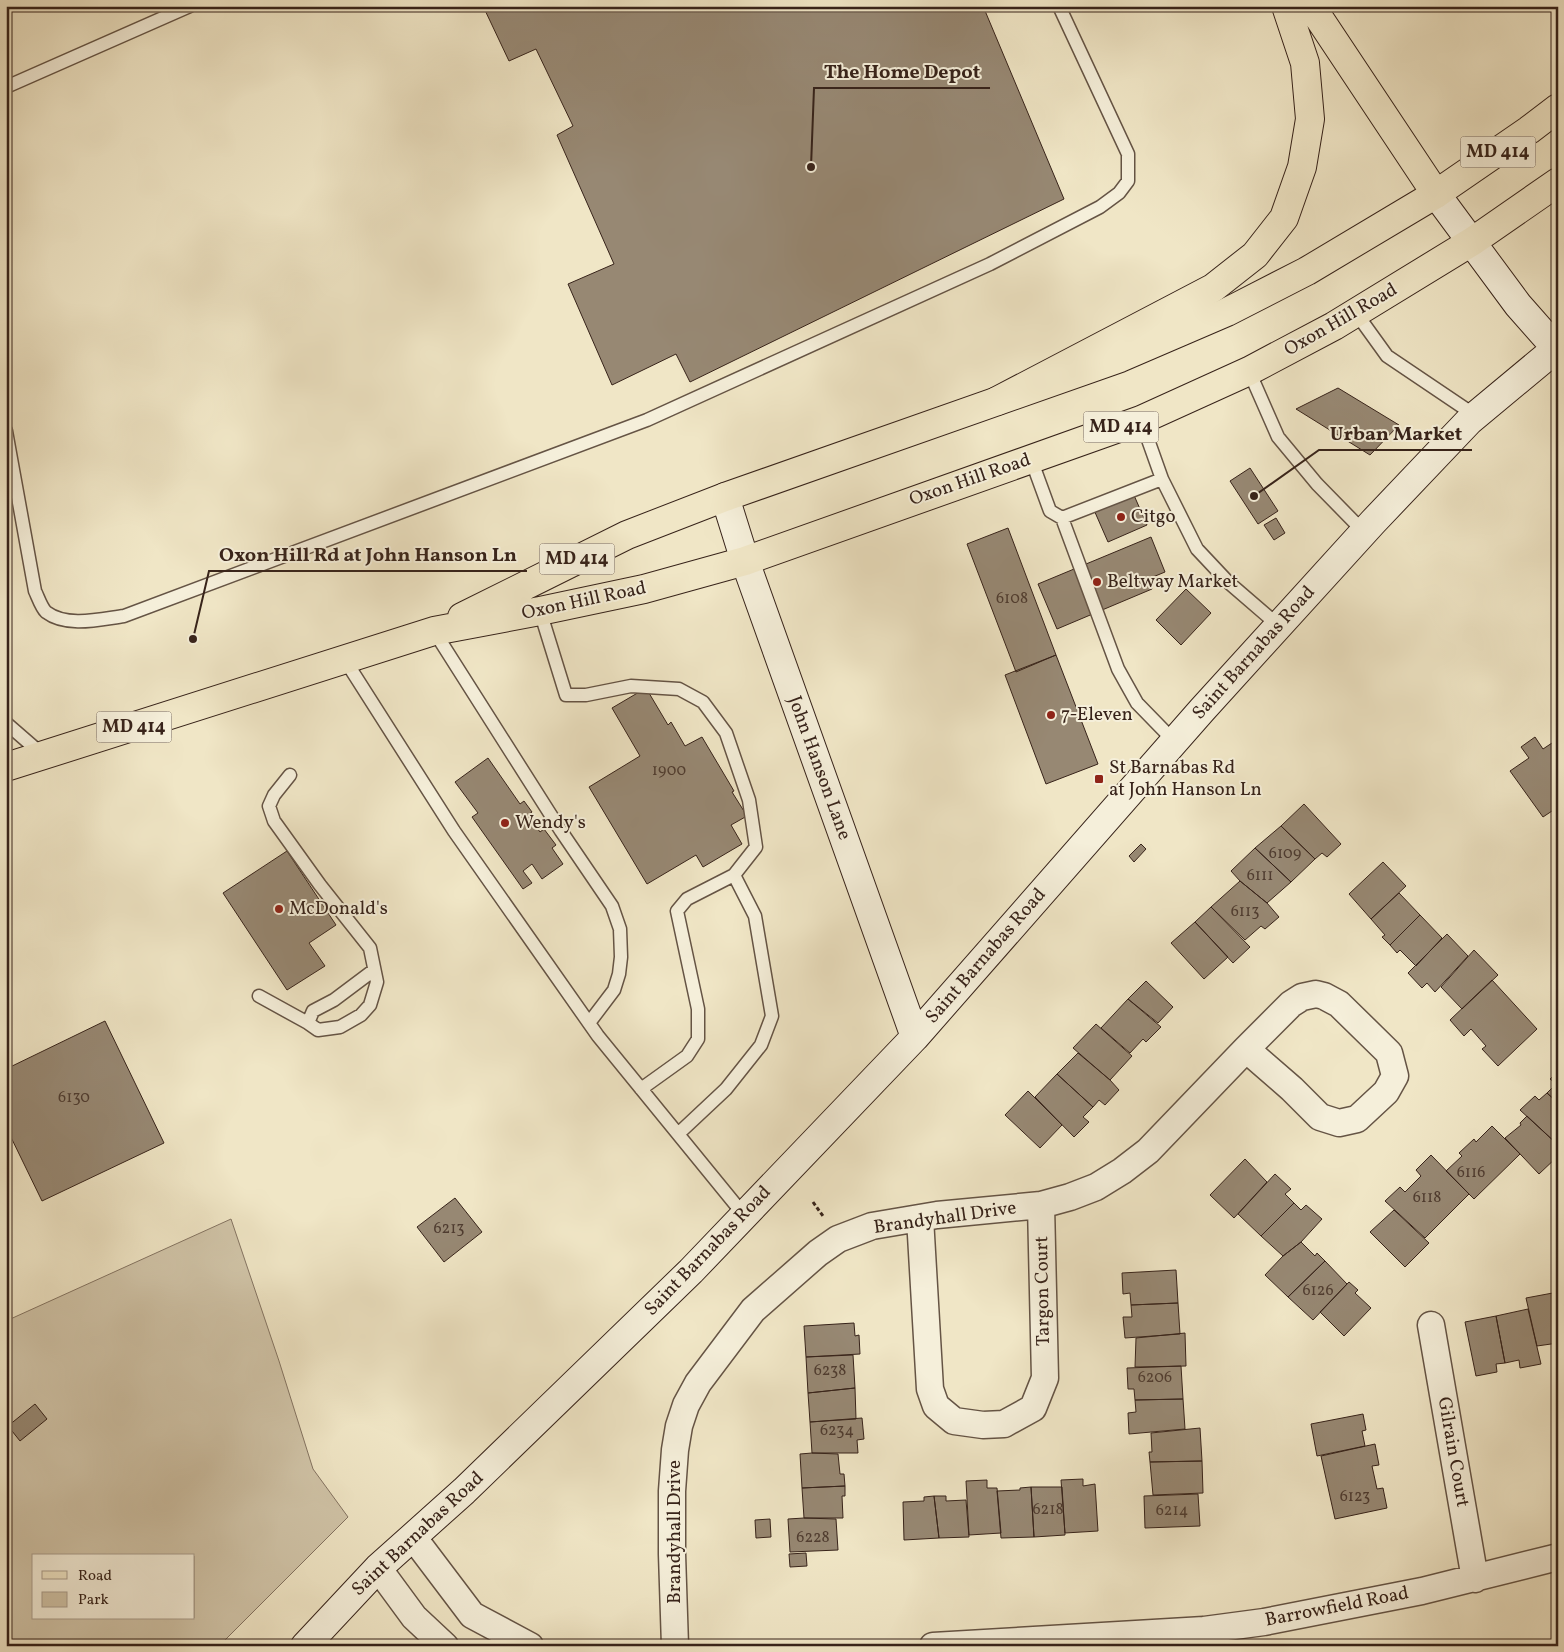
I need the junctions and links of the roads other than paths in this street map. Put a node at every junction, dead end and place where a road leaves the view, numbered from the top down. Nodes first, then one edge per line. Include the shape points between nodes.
1 (190, 6) edge
2 (1059, 6) edge
3 (1286, 6) edge
4 (1311, 6) edge
5 (6, 87) edge
6 (1558, 108) edge
7 (1558, 182) edge
8 (1436, 194) junction
9 (1473, 242) junction
10 (1356, 313) junction
11 (1557, 348) edge
12 (1249, 371) junction
13 (997, 401) junction
14 (1476, 416) junction
15 (1141, 420) junction
16 (6, 431) edge
17 (1031, 459) junction
18 (1162, 479) junction
19 (725, 497) junction
20 (1062, 518) junction
21 (1364, 532) junction
22 (745, 561) junction
23 (540, 611) junction
24 (1278, 626) junction
25 (434, 632) junction
26 (345, 660) junction
27 (6, 723) edge
28 (1175, 742) junction
29 (44, 756) junction
30 (6, 767) edge
31 (290, 775) dead end
32 (734, 875) junction
33 (374, 970) junction
34 (259, 996) dead end
35 (308, 1022) junction
36 (589, 1023) junction
37 (915, 1037) junction
38 (1246, 1049) junction
39 (641, 1089) junction
40 (678, 1134) junction
41 (1041, 1205) junction
42 (744, 1215) junction
43 (920, 1218) junction
44 (1430, 1325) dead end
45 (413, 1537) junction
46 (1558, 1557) edge
47 (378, 1568) junction
48 (1475, 1579) junction
49 (1205, 1638) edge
50 (305, 1646) edge
51 (445, 1646) edge
52 (530, 1646) edge
53 (676, 1646) edge
54 (933, 1646) edge

1 - 5 lane
2 - 16 lane via 1128,154 1128,181 1119,193 1100,207 990,264 647,420 124,616 90,620 60,619 45,611 35,591
3 - 13 main road via 1306,63 1310,119 1302,167 1284,218 1255,255 1213,288
4 - 8 main road
6 - 8 main road, MD 414
7 - 9 main road, MD 414
8 - 9 main road, Saint Barnabas Road
8 - 13 main road, Oxon Hill Road / MD 414 via 1307,271 1227,312 1120,358
9 - 10 main road, Oxon Hill Road / MD 414
9 - 11 main road, Saint Barnabas Road via 1518,305
10 - 12 main road, Oxon Hill Road / MD 414
10 - 14 lane via 1387,356
11 - 14 main road, Saint Barnabas Road
12 - 15 main road, Oxon Hill Road / MD 414
12 - 21 lane via 1278,437 1317,484
13 - 19 main road, Oxon Hill Road / MD 414
14 - 21 main road, Saint Barnabas Road
15 - 17 main road, Oxon Hill Road / MD 414
15 - 18 lane
17 - 20 lane via 1050,511
17 - 22 main road, Oxon Hill Road / MD 414
18 - 20 lane
18 - 24 lane via 1197,549 1228,582
19 - 22 main road, John Hanson Lane
19 - 25 main road, Oxon Hill Road / MD 414 via 627,535
20 - 28 lane via 1118,669 1136,703
21 - 24 main road, Saint Barnabas Road
22 - 23 main road, Oxon Hill Road / MD 414 via 644,589
22 - 37 main road, John Hanson Lane
23 - 25 main road, Oxon Hill Road / MD 414
23 - 32 lane via 566,696 586,696 631,686 679,689 704,702 726,732 749,800 756,847
24 - 28 main road, Saint Barnabas Road
25 - 26 main road, Oxon Hill Road / MD 414
25 - 36 lane via 612,906 620,929 619,974 614,990
26 - 29 main road, Oxon Hill Road / MD 414
26 - 36 lane via 454,832
27 - 29 lane
28 - 37 main road, Saint Barnabas Road
29 - 30 main road, Oxon Hill Road / MD 414
31 - 33 lane via 269,806 274,821 370,948
32 - 39 lane via 687,899 677,911 698,1009 698,1040 687,1056
32 - 40 lane via 755,916 772,1016 761,1045 726,1089
33 - 35 lane via 334,1000 313,1011
33 - 35 lane via 377,982 370,1005 361,1015 340,1027 318,1030
34 - 35 lane
36 - 39 lane
37 - 42 main road, Saint Barnabas Road
38 - 38 street, Brandyhall Drive via 1320,1117 1339,1123 1357,1119 1386,1092 1395,1076 1389,1053 1339,1004 1324,996 1310,995 1298,999
38 - 41 street, Brandyhall Drive via 1142,1156 1096,1186
39 - 40 lane
40 - 42 lane
41 - 43 street, Brandyhall Drive
41 - 43 street, Targon Court via 1045,1378 1034,1408 1004,1424 954,1422 936,1406 930,1389
42 - 45 main road, Saint Barnabas Road via 651,1310
43 - 53 street, Brandyhall Drive via 872,1226 838,1239 818,1253 753,1310 698,1383 686,1405 675,1450 672,1554
44 - 48 street, Gilrain Court
45 - 47 main road, Saint Barnabas Road
45 - 52 street via 472,1615
46 - 48 street, Barrowfield Road
47 - 50 main road, Saint Barnabas Road
47 - 51 street via 414,1617
48 - 49 street, Barrowfield Road
49 - 54 street, Barrowfield Road

